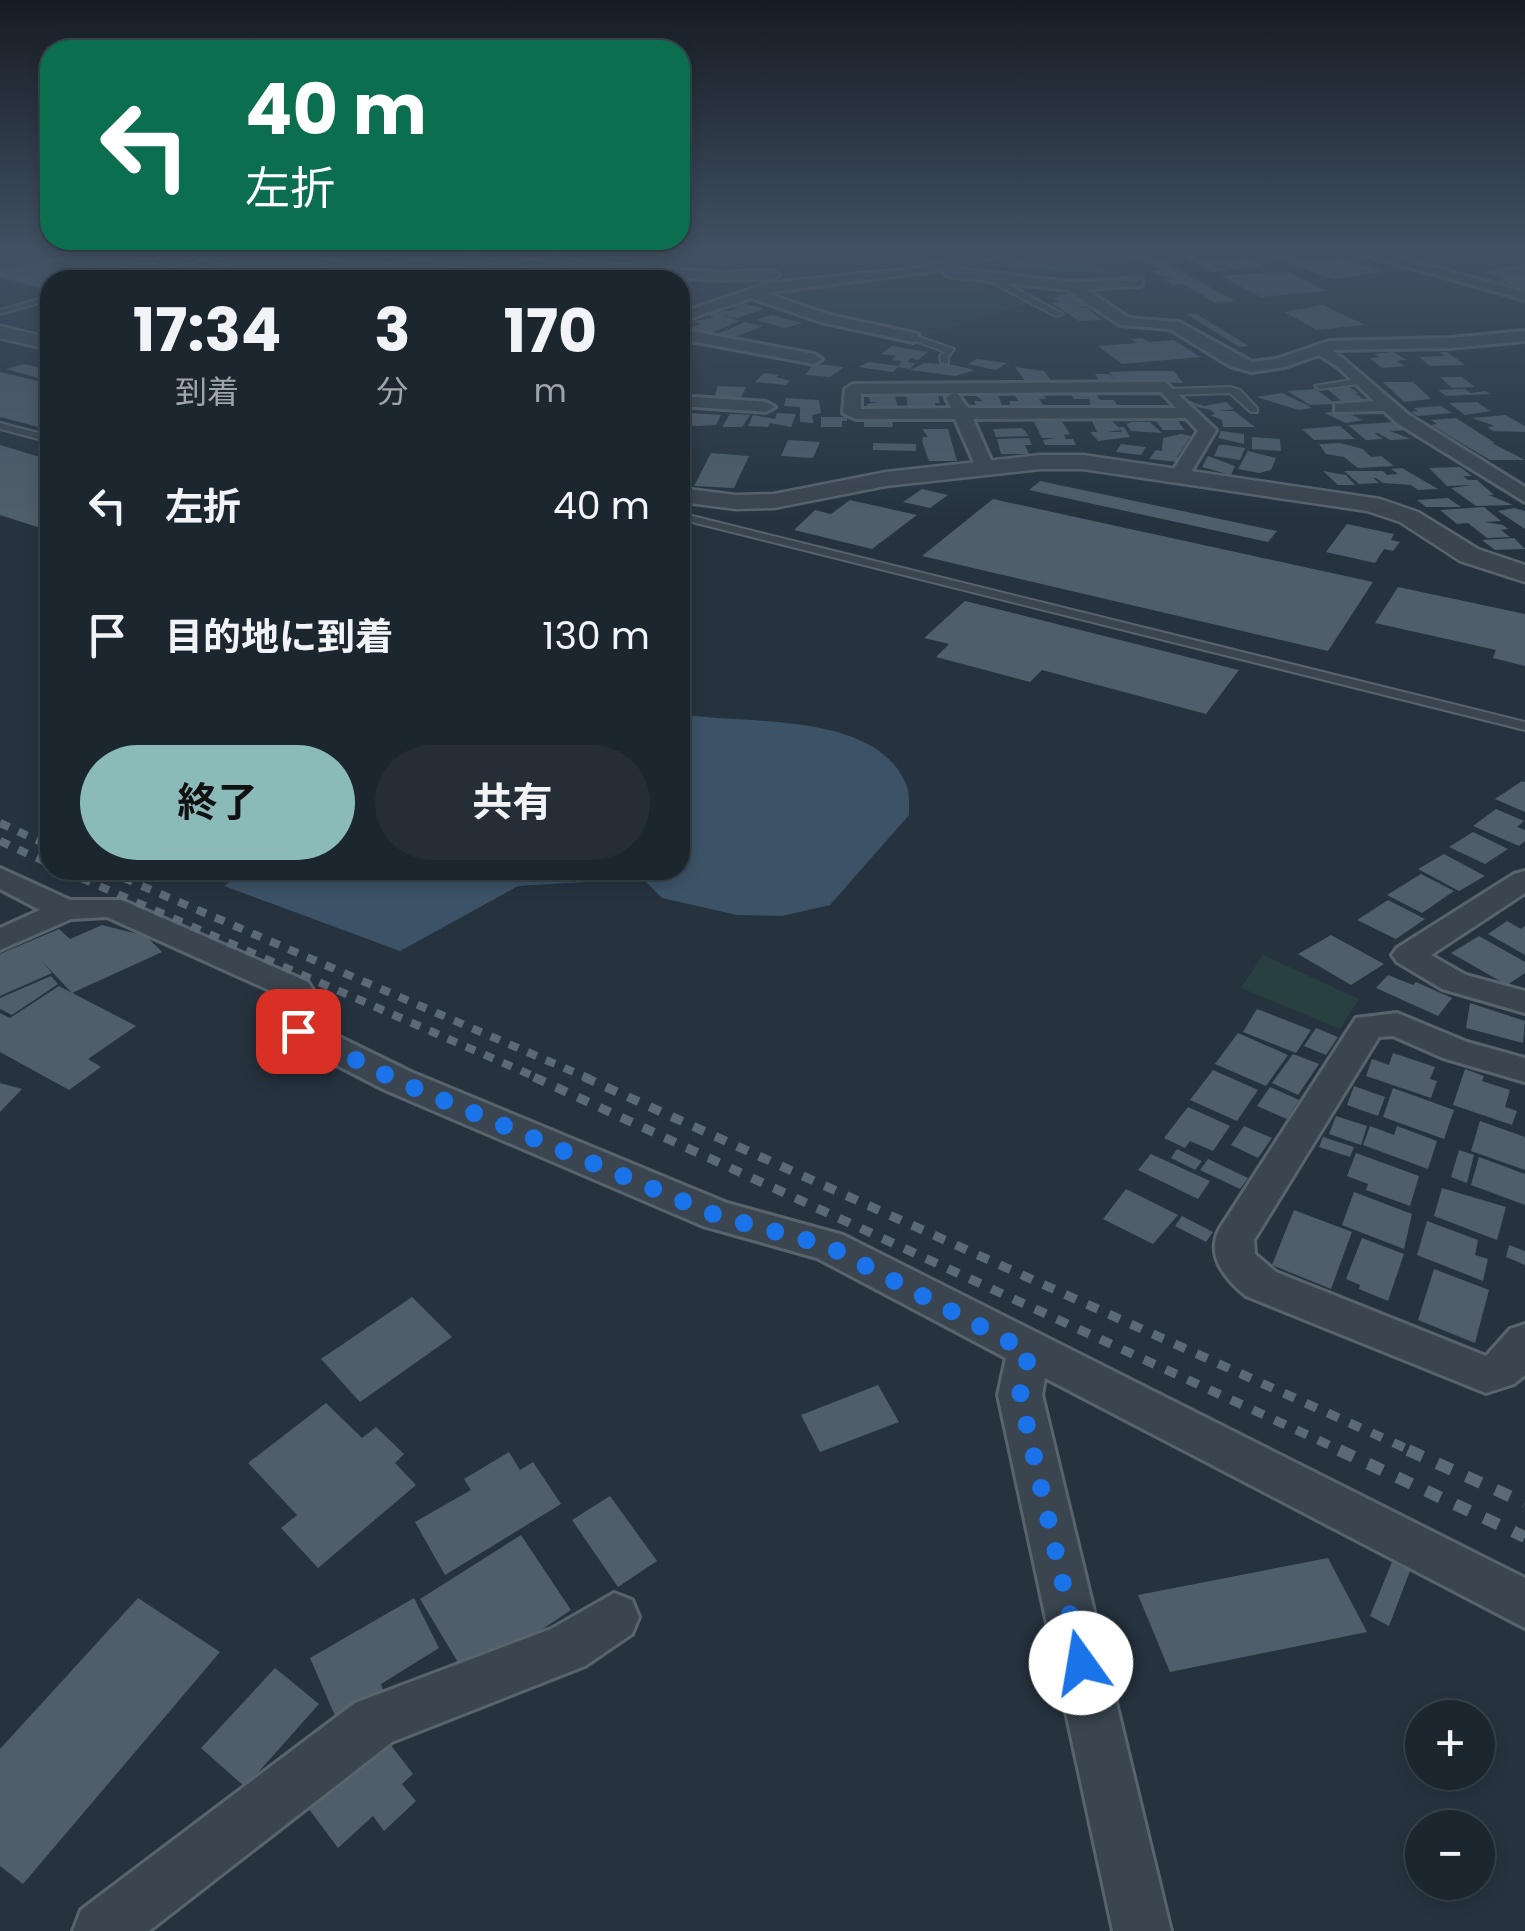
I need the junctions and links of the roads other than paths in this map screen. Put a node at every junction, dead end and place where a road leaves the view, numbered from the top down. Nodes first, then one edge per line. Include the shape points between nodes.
1 (706, 339) edge
2 (742, 339) edge
3 (918, 339) edge
4 (1197, 339) edge
5 (1492, 339) edge
6 (731, 344) junction
7 (1320, 349) junction
8 (814, 359) dead end
9 (945, 362) dead end
10 (1363, 381) junction
11 (1320, 386) dead end
12 (951, 390) junction
13 (1168, 392) junction
14 (690, 403) edge
15 (1390, 405) junction
16 (766, 407) dead end
17 (1341, 408) dead end
18 (1254, 410) dead end
19 (1188, 413) junction
20 (962, 414) junction
21 (0, 426) edge
22 (40, 437) edge
23 (1512, 466) dead end
24 (985, 467) junction
25 (1485, 468) junction
26 (1180, 475) junction
27 (1525, 496) edge
28 (690, 503) edge
29 (690, 505) edge
30 (1525, 574) edge
31 (1525, 726) edge
32 (0, 877) edge
33 (1525, 880) edge
34 (65, 910) junction
35 (0, 940) edge
36 (1525, 1002) edge
37 (1525, 1070) edge
38 (1525, 1342) edge
39 (1029, 1352) junction
40 (1525, 1604) edge
41 (614, 1617) dead end
42 (102, 1931) edge
43 (1142, 1931) edge

1 - 6 street
2 - 6 street
3 - 9 lane via 951,351
4 - 7 street via 1244,366 1279,364
5 - 7 street
6 - 8 street
7 - 10 street
10 - 11 lane
10 - 15 street
12 - 13 street via 1161,386
12 - 20 street
12 - 20 street via 854,389 852,413
13 - 18 lane via 1230,390
13 - 19 street
14 - 16 street
15 - 17 street
15 - 25 street
19 - 20 street
19 - 26 street via 1208,430
20 - 24 street
21 - 22 lane
23 - 25 street
24 - 26 street via 1083,462
24 - 28 street via 774,501
25 - 27 street
26 - 30 street via 1371,504
29 - 31 lane
32 - 34 street
33 - 36 street via 1408,956 1454,982
34 - 35 street
34 - 39 street via 111,907 296,990 298,1031 398,1081 718,1216 828,1246
37 - 38 street via 1397,1024 1368,1026 1233,1247 1239,1265 1261,1284 1486,1375 1510,1363
39 - 40 street
39 - 43 street via 1020,1395
41 - 42 street via 566,1648 374,1722

